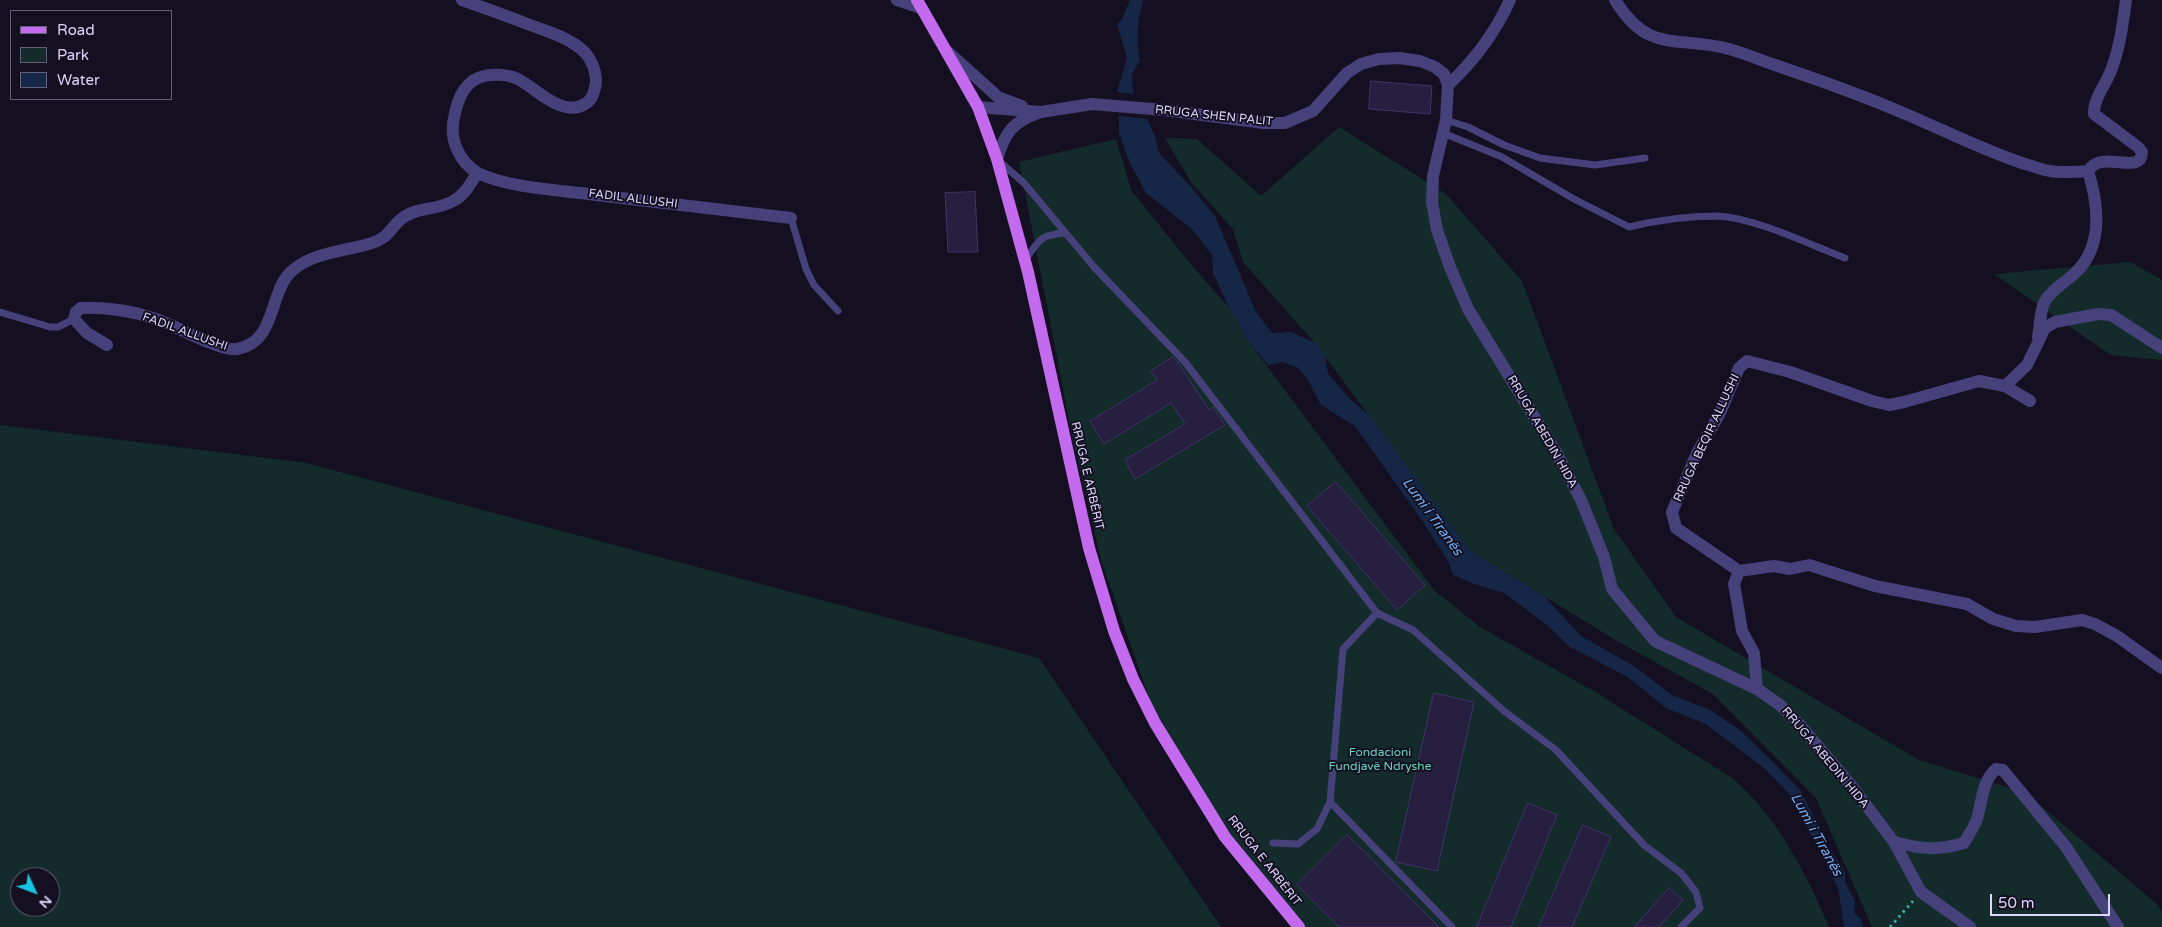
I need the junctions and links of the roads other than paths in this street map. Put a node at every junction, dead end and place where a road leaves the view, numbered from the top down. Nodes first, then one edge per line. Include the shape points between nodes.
1 (462, 0) edge
2 (897, 0) edge
3 (1510, 0) edge
4 (1615, 0) edge
5 (2126, 0) edge
6 (919, 4) edge
7 (943, 46) junction
8 (1448, 85) junction
9 (978, 107) junction
10 (1041, 112) junction
11 (1446, 120) junction
12 (1443, 133) junction
13 (1645, 158) dead end
14 (997, 159) junction
15 (2088, 171) junction
16 (477, 173) junction
17 (791, 218) joint
18 (1066, 233) junction
19 (1845, 258) dead end
20 (1024, 260) junction
21 (838, 311) dead end
22 (0, 312) edge
23 (74, 319) junction
24 (2038, 339) junction
25 (107, 344) dead end
26 (2162, 348) edge
27 (2005, 386) junction
28 (2030, 401) dead end
29 (1740, 571) junction
30 (1378, 613) junction
31 (2162, 668) edge
32 (1757, 689) junction
33 (1330, 802) junction
34 (1894, 842) junction
35 (1273, 843) dead end
36 (1299, 927) edge
37 (1452, 927) edge
38 (1680, 927) edge
39 (1970, 927) edge
40 (2118, 927) edge

1 - 16 street, FADIL ALLUSHI via 570,42 590,59 595,75 593,95 587,103 570,108 558,105 517,78 488,75 467,85 456,107 454,142 459,155
2 - 6 street
3 - 8 street via 1481,49
4 - 15 street via 1624,15 1651,37 1730,50 1825,81 1996,154 2040,168 2066,173
5 - 15 street via 2117,54 2094,114 2138,147 2142,157 2131,164 2098,161
6 - 7 main road, RRUGA E ARBËRIT
7 - 9 main road, RRUGA E ARBËRIT
7 - 10 street via 998,96
8 - 10 street, RRUGA SHEN PALIT via 1444,74 1420,61 1379,58 1347,73 1313,111 1285,123 1092,104
8 - 11 street, RRUGA ABEDIN HIDA
9 - 10 street, RRUGA SHEN PALIT
9 - 14 main road, RRUGA E ARBËRIT
10 - 14 street via 1022,120 1005,136
11 - 12 street, RRUGA ABEDIN HIDA
11 - 13 lane via 1540,158 1595,165
12 - 19 lane via 1502,157 1629,227 1656,220 1718,216 1748,222
12 - 32 street, RRUGA ABEDIN HIDA via 1433,176 1432,202 1437,230 1450,267 1468,309 1558,454 1604,557 1612,589 1656,641
14 - 18 lane via 1024,183
14 - 20 main road, RRUGA E ARBËRIT
15 - 24 street via 2097,210 2097,233 2089,254 2076,273 2043,305
16 - 17 street, FADIL ALLUSHI via 553,189
16 - 23 street, FADIL ALLUSHI via 453,202 418,209 400,219 389,234 374,243 316,258 293,270 280,287 276,306 260,336 248,345 236,349 220,347 155,319 113,309 81,308
17 - 21 lane via 814,284
18 - 20 lane via 1048,234
18 - 30 lane via 1126,302 1185,362
20 - 36 main road, RRUGA E ARBËRIT via 1089,548 1132,679 1225,837
22 - 23 lane via 50,327 58,327
23 - 25 street via 87,333
24 - 26 street via 2045,328 2055,322 2098,314 2111,315
24 - 27 street via 2027,365
27 - 28 street, RRUGA BEQIR ALLUSHI
27 - 29 street, RRUGA BEQIR ALLUSHI via 1979,382 1889,404 1746,361 1739,368 1672,512 1676,528
29 - 31 street via 1809,565 1876,586 1967,604 1993,619 2016,626 2052,626 2082,620 2117,636
29 - 32 street via 1734,584 1742,631 1754,653
30 - 33 lane via 1343,649
30 - 38 lane via 1413,630 1504,711 1556,750 1644,845 1681,873 1696,892 1700,908
32 - 34 street, RRUGA ABEDIN HIDA via 1780,704 1800,724
33 - 35 lane via 1317,829 1298,844
33 - 37 lane
34 - 39 street, RRUGA ABEDIN HIDA via 1921,892
34 - 40 street via 1924,849 1948,848 1964,843 1976,820 1990,774 1996,769 2003,770 2066,847

